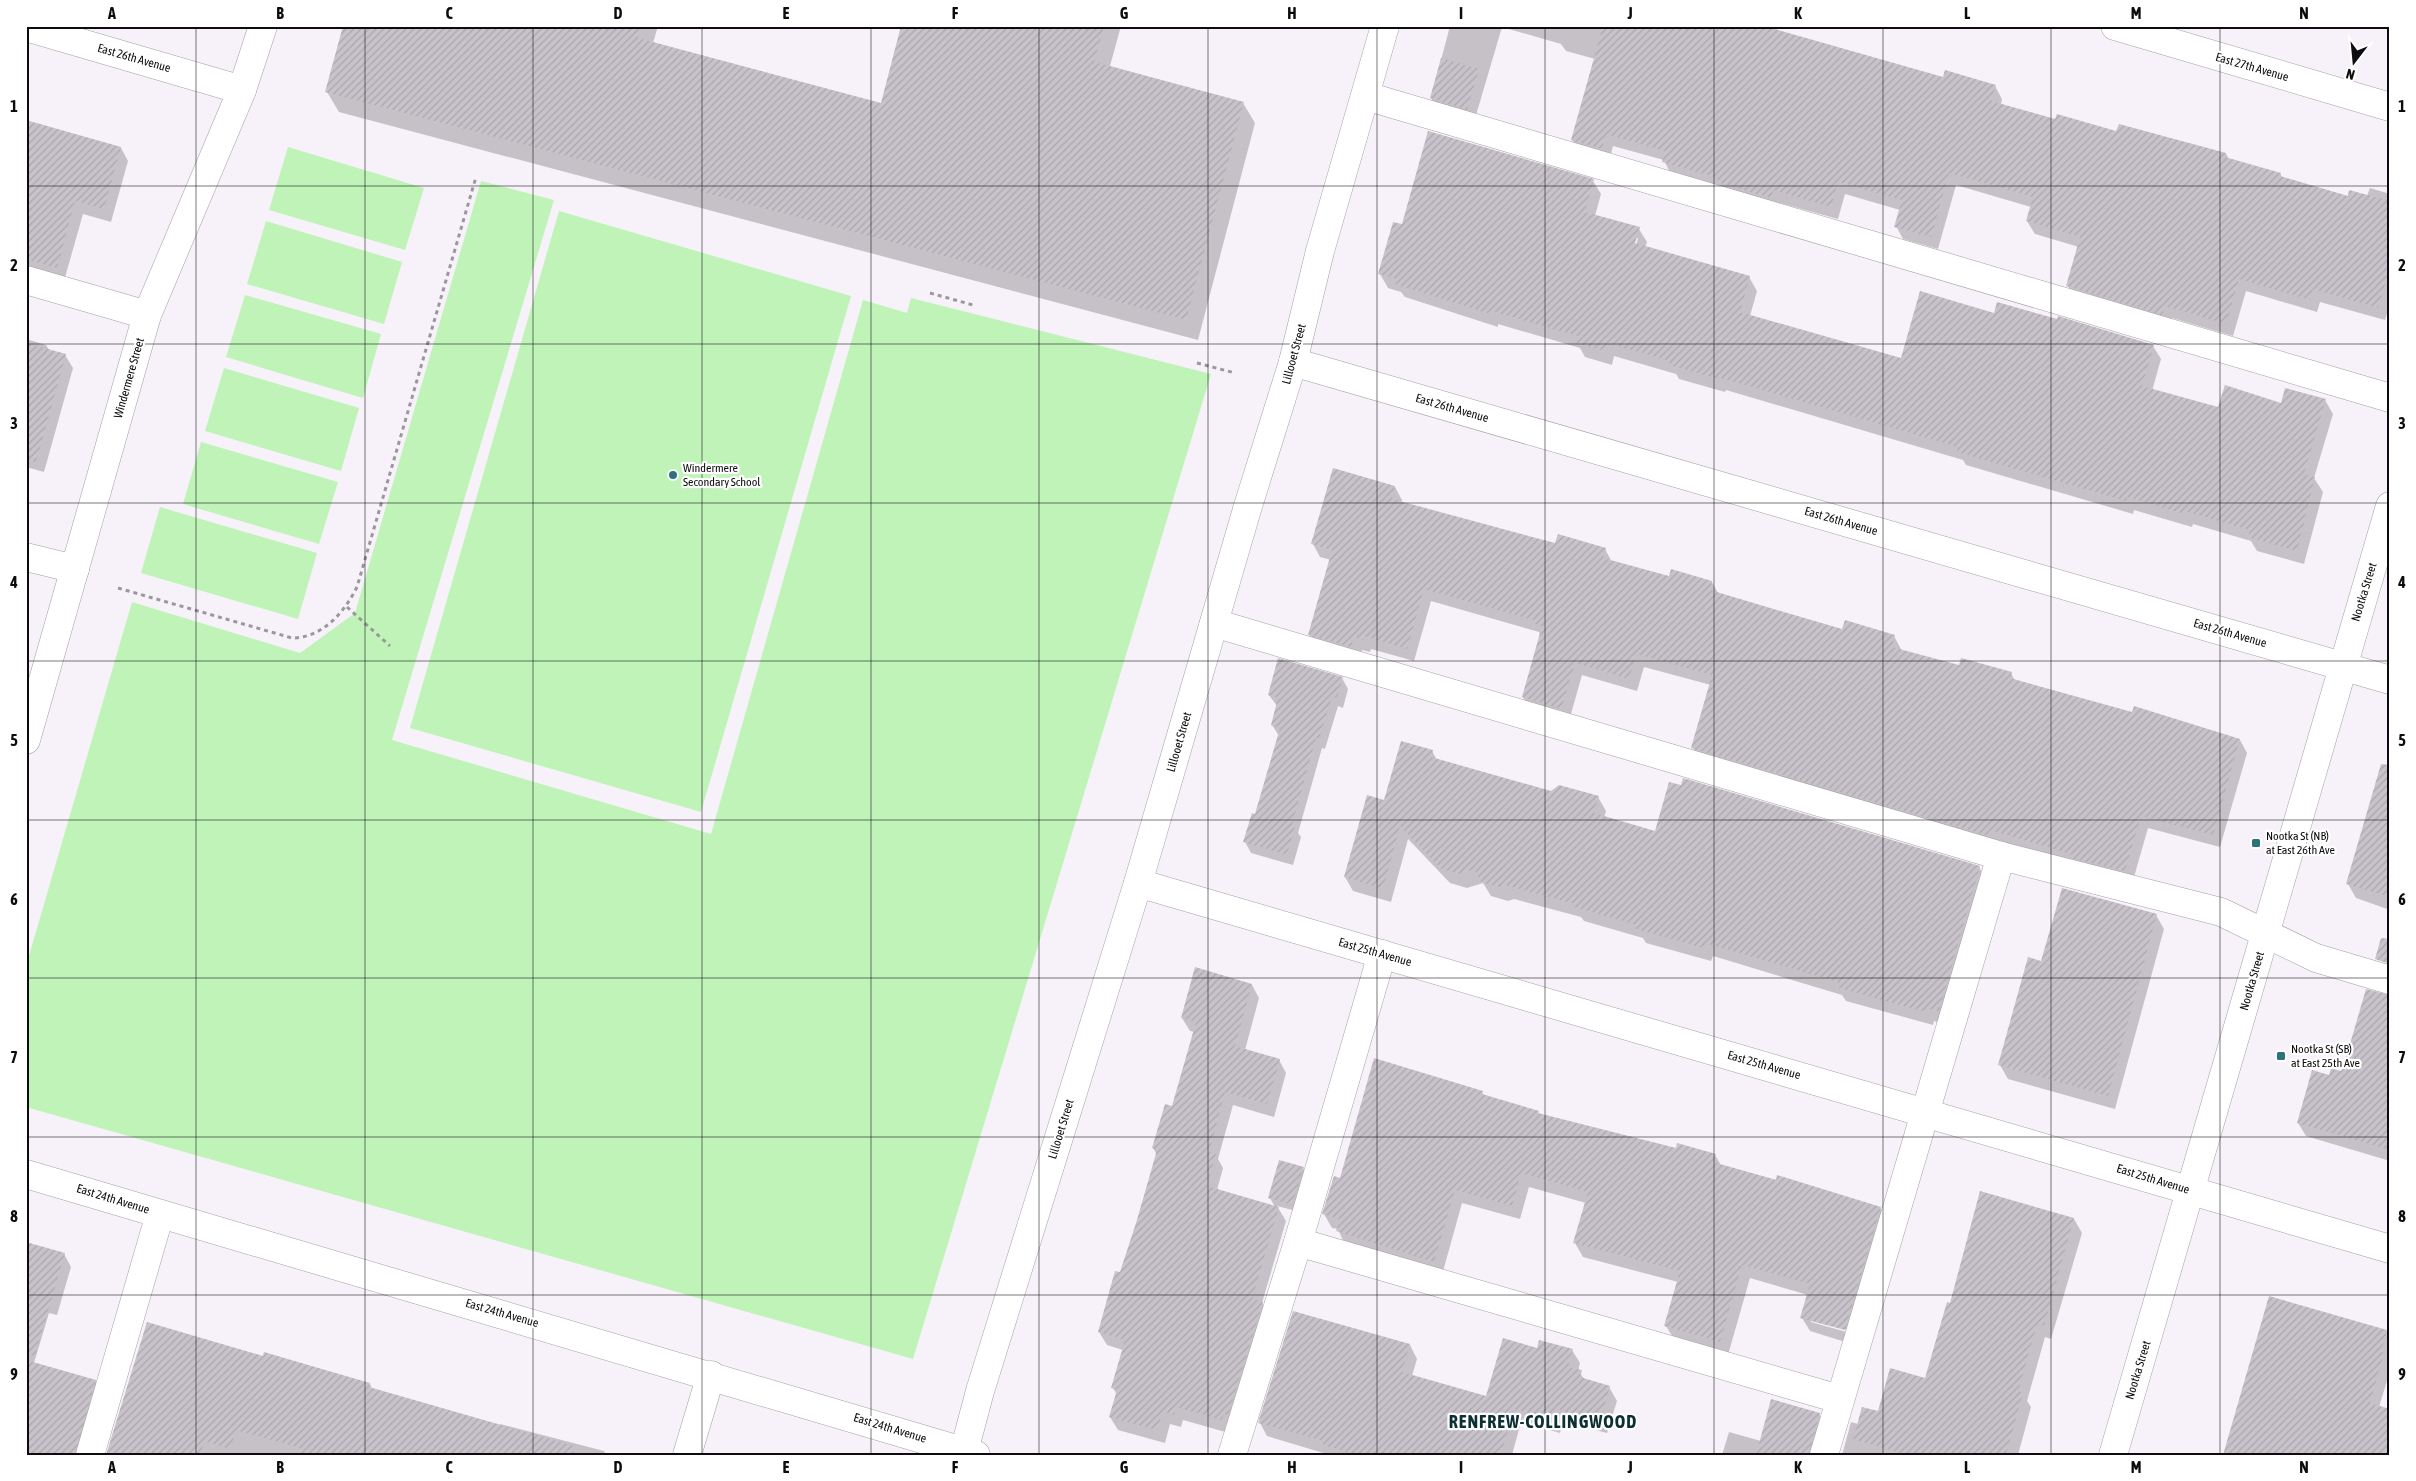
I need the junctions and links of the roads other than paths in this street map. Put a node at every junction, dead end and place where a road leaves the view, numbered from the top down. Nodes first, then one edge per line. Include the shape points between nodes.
1 (26, 26) edge
2 (263, 26) edge
3 (1385, 26) edge
4 (2115, 26) edge
5 (242, 90) junction
6 (1366, 96) junction
7 (2390, 107) edge
8 (26, 280) edge
9 (146, 315) junction
10 (1293, 362) junction
11 (2390, 398) edge
12 (2390, 506) edge
13 (26, 557) edge
14 (75, 569) junction
15 (1214, 623) junction
16 (2342, 666) junction
17 (2390, 680) edge
18 (26, 740) edge
19 (2001, 856) junction
20 (1138, 883) junction
21 (2265, 934) junction
22 (1382, 954) junction
23 (2390, 980) edge
24 (1926, 1112) junction
25 (26, 1174) edge
26 (2192, 1190) junction
27 (160, 1214) junction
28 (1298, 1242) junction
29 (2390, 1249) edge
30 (711, 1374) junction
31 (1840, 1399) junction
32 (968, 1454) edge
33 (90, 1455) edge
34 (687, 1455) edge
35 (1232, 1455) edge
36 (1824, 1455) edge
37 (2113, 1455) edge

1 - 5 street, East 26th Avenue
2 - 5 street, Windermere Street
3 - 6 street, Lillooet Street
4 - 7 street, East 27th Avenue
5 - 9 street, Windermere Street
6 - 10 street, Lillooet Street via 1320,251
6 - 11 street
8 - 9 street
9 - 14 street, Windermere Street
10 - 15 street, Lillooet Street
10 - 16 street, East 26th Avenue
12 - 16 street, Nootka Street
13 - 14 street
14 - 18 street, Windermere Street
15 - 19 street
15 - 20 street, Lillooet Street
16 - 17 street, East 26th Avenue
16 - 21 street, Nootka Street
19 - 21 street via 2221,912
19 - 24 street
20 - 22 street, East 25th Avenue
20 - 32 street, Lillooet Street via 983,1382
21 - 23 street via 2316,958
21 - 26 street, Nootka Street
22 - 24 street, East 25th Avenue
22 - 28 street
24 - 26 street, East 25th Avenue
24 - 31 street
25 - 27 street, East 24th Avenue
26 - 29 street, East 25th Avenue
26 - 37 street, Nootka Street
27 - 30 street, East 24th Avenue
27 - 33 street
28 - 31 street
28 - 35 street
30 - 32 street, East 24th Avenue
30 - 34 street
31 - 36 street

